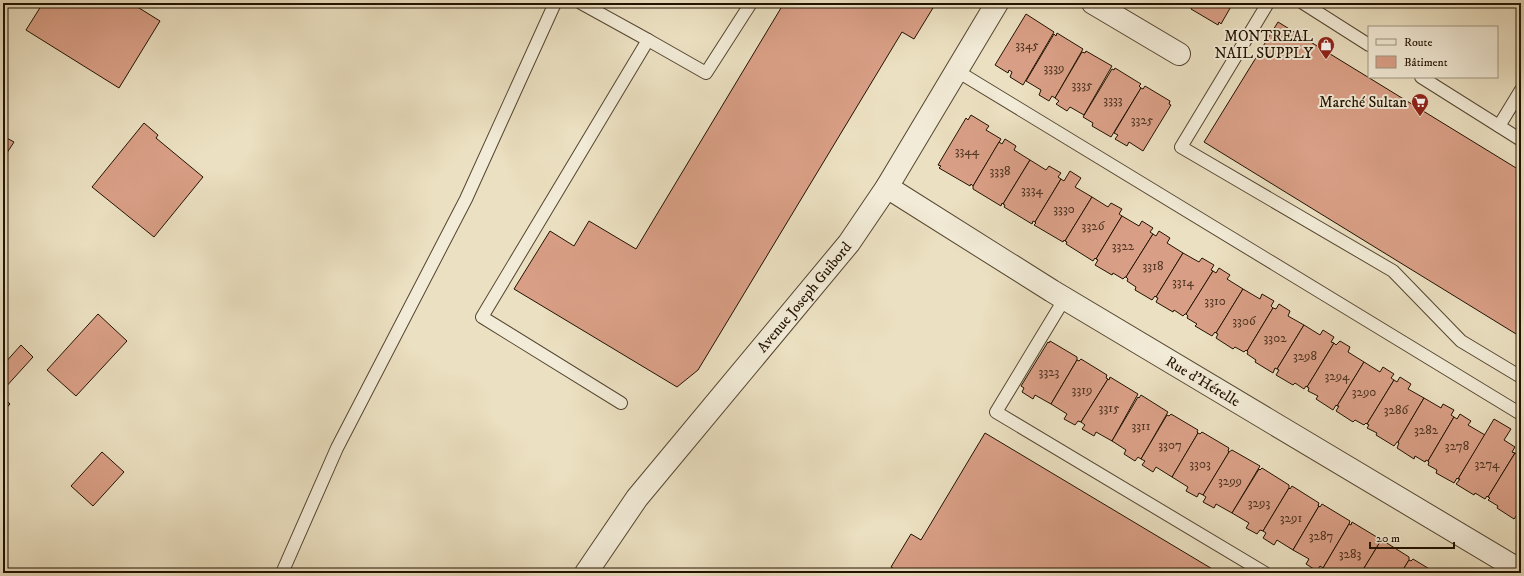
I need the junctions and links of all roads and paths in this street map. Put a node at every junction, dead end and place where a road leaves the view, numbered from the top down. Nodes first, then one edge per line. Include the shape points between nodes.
1 (555, 3) edge
2 (581, 3) edge
3 (751, 3) edge
4 (997, 3) edge
5 (1093, 3) edge
6 (1268, 3) edge
7 (1303, 3) edge
8 (648, 40) junction
9 (1368, 44) edge
10 (1179, 54) dead end
11 (956, 71) junction
12 (1423, 78) edge
13 (1521, 90) edge
14 (1499, 126) junction
15 (1521, 140) edge
16 (887, 188) junction
17 (1065, 298) junction
18 (1521, 377) edge
19 (621, 402) dead end
20 (1521, 414) edge
21 (1521, 571) edge
22 (282, 573) edge
23 (586, 573) edge
24 (1265, 573) edge

1 - 22 lane via 466,199 337,448
2 - 8 lane
3 - 8 lane via 706,73
4 - 11 street, Avenue Joseph Guibord
5 - 10 street
6 - 18 lane via 1181,148 1393,271 1460,341
7 - 9 lane
8 - 19 lane via 482,317
11 - 16 street, Avenue Joseph Guibord
11 - 20 lane
12 - 14 lane
13 - 14 lane
14 - 15 lane
16 - 17 street, Rue d'Hérelle
16 - 23 street, Avenue Joseph Guibord via 849,243 637,498
17 - 21 street, Rue d'Hérelle
17 - 24 lane via 996,412

